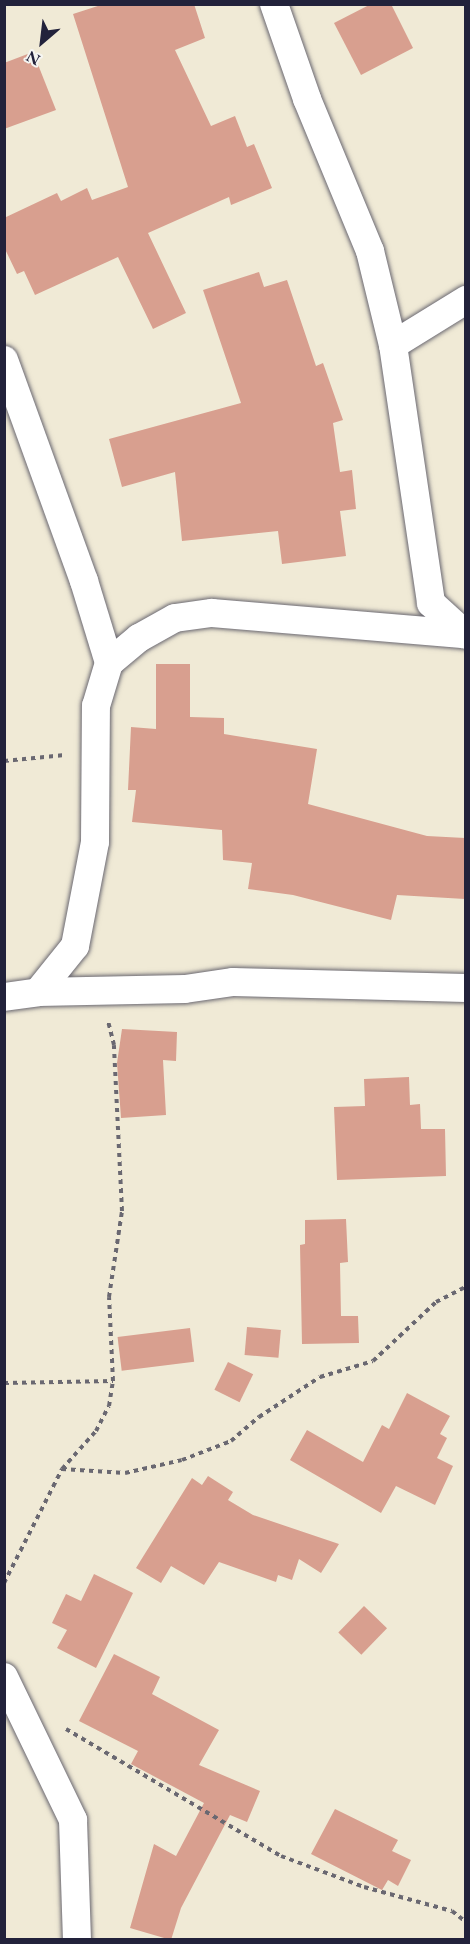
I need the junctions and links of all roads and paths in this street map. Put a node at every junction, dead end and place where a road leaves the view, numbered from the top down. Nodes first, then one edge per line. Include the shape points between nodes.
1 (274, 4) edge
2 (465, 300) edge
3 (393, 345) junction
4 (4, 360) edge
5 (464, 634) edge
6 (109, 663) junction
7 (96, 752) junction
8 (4, 761) edge
9 (465, 988) edge
10 (38, 992) junction
11 (121, 993) junction
12 (4, 997) edge
13 (465, 1287) edge
14 (112, 1381) junction
15 (4, 1383) edge
16 (62, 1469) junction
17 (4, 1583) edge
18 (11, 1688) edge
19 (465, 1922) edge
20 (77, 1940) edge

1 - 3 street via 307,99 370,251
2 - 3 street
3 - 5 street via 431,603
4 - 6 street via 84,581
5 - 6 street via 212,613 175,618 139,638
6 - 7 street via 96,706
7 - 8 path
7 - 10 street via 95,842 86,905 75,946
9 - 11 street via 233,982
10 - 11 street
10 - 12 street
11 - 14 path via 108,1019 114,1045 122,1211 109,1297
13 - 16 path via 436,1302 373,1362 320,1377 259,1417 231,1441 182,1460 125,1473
14 - 15 path
14 - 16 path via 109,1407 96,1431
16 - 17 path
18 - 19 path via 245,1838 364,1887 452,1911
18 - 20 street via 73,1820

